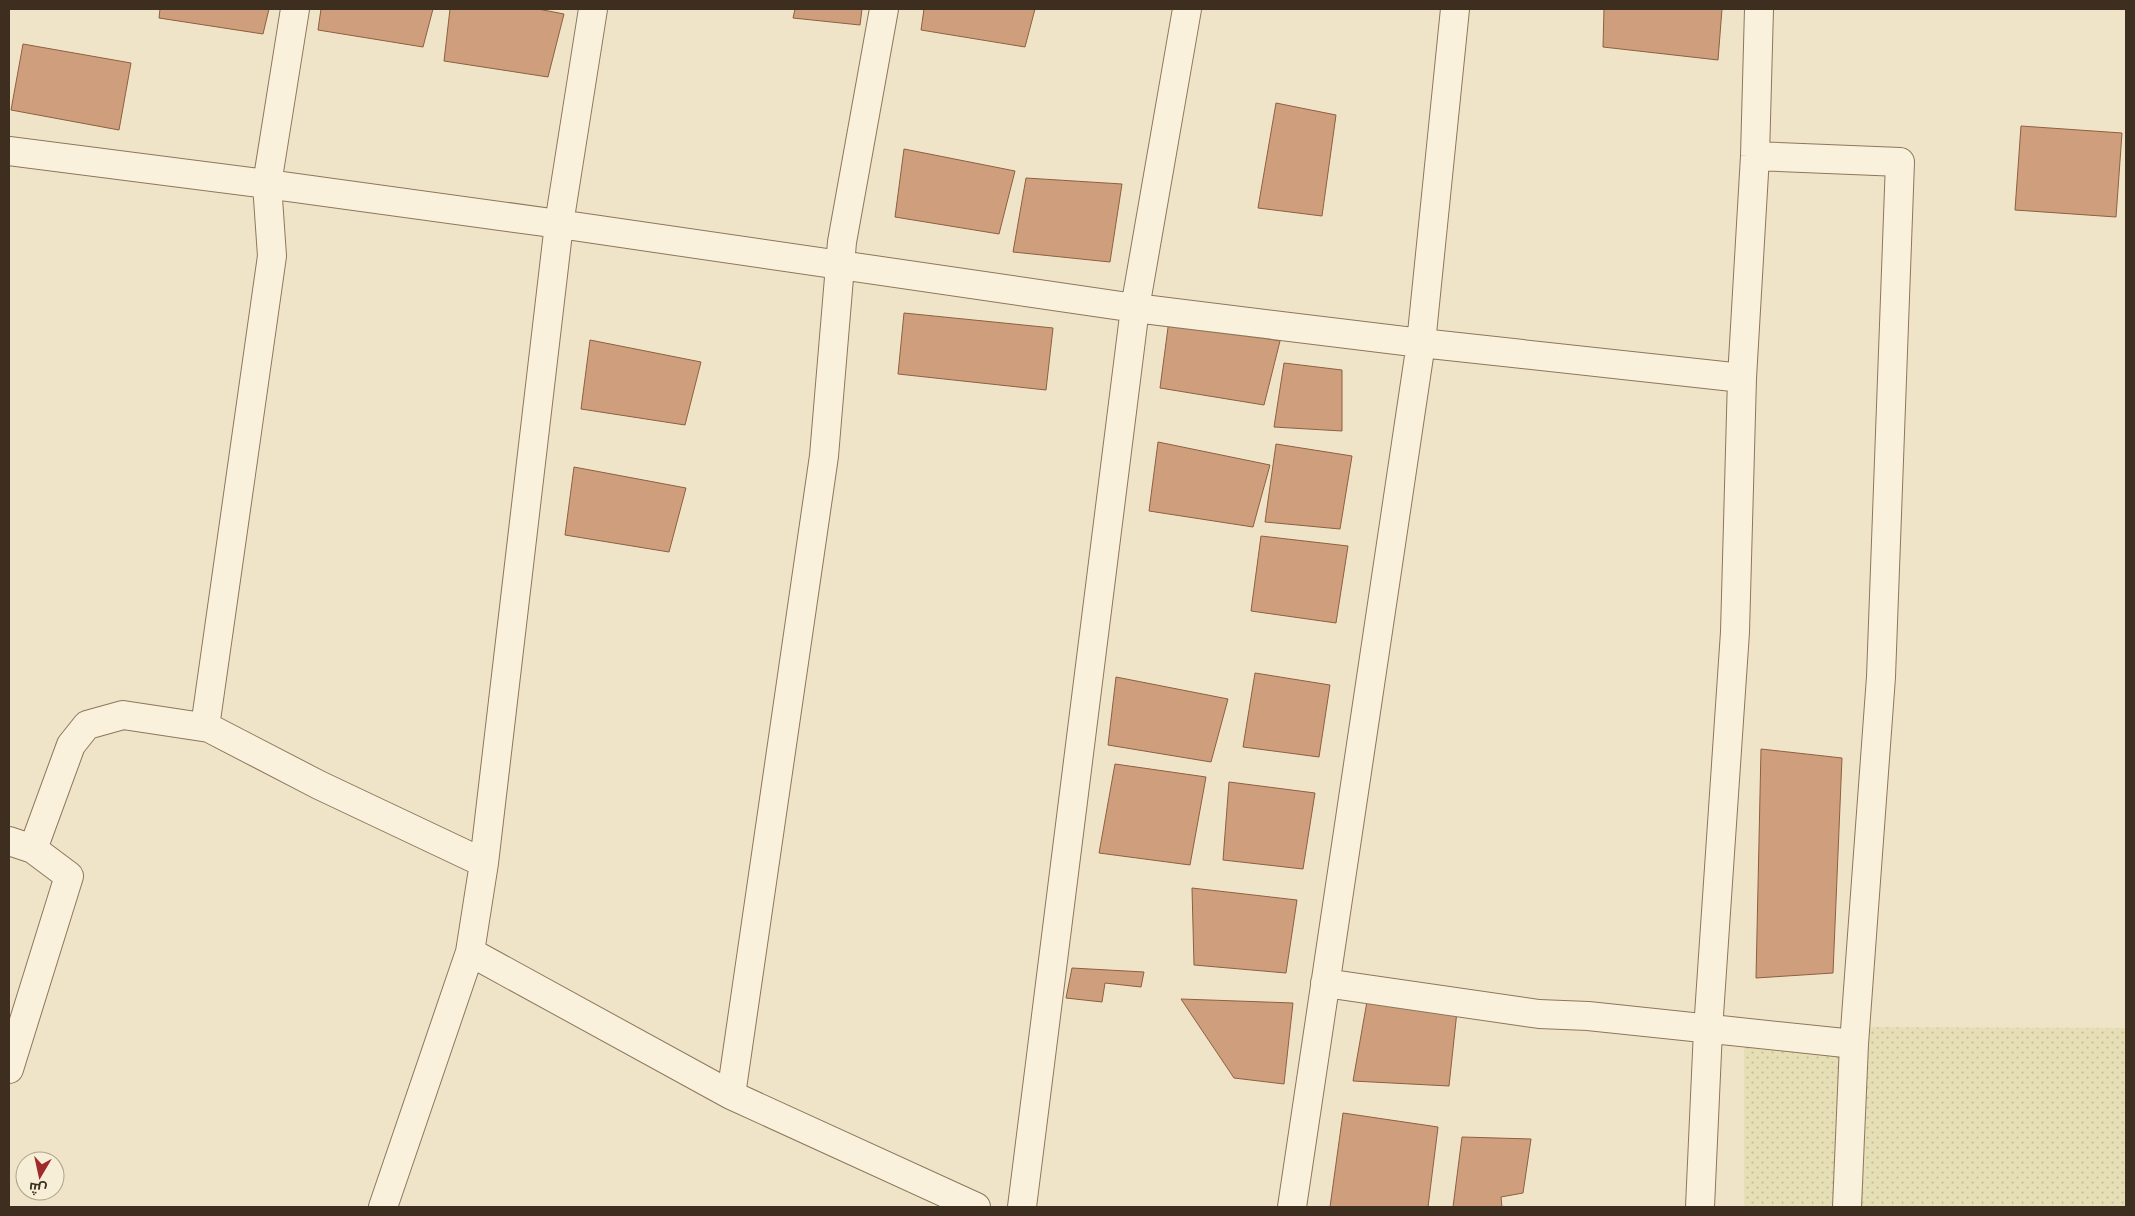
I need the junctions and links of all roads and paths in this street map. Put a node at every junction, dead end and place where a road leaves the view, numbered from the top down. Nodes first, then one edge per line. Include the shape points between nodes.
1 (295, 9) edge
2 (594, 9) edge
3 (884, 9) edge
4 (1187, 9) edge
5 (1455, 9) edge
6 (1759, 9) edge
7 (9, 151) edge
8 (1755, 156) junction
9 (267, 184) junction
10 (559, 224) junction
11 (841, 264) junction
12 (1135, 308) junction
13 (1421, 343) junction
14 (1742, 378) junction
15 (205, 727) junction
16 (21, 845) edge
17 (484, 863) junction
18 (470, 952) junction
19 (1325, 983) junction
20 (1708, 1030) junction
21 (1854, 1044) junction
22 (9, 1069) edge
23 (731, 1095) junction
24 (383, 1207) edge
25 (976, 1207) edge
26 (1022, 1207) edge
27 (1292, 1207) edge
28 (1700, 1207) edge
29 (1847, 1207) edge

1 - 9 street
2 - 10 street
3 - 11 street via 842,242
4 - 12 street
5 - 13 street
6 - 8 street
7 - 9 street
8 - 14 street
8 - 21 street via 1900,162 1882,676
9 - 10 street
9 - 15 street via 272,256
10 - 11 street
10 - 17 street
11 - 12 street
11 - 23 street via 824,456
12 - 13 street
12 - 26 street
13 - 14 street
13 - 19 street
14 - 20 street via 1735,632
15 - 16 street via 123,715 87,725 71,745
15 - 17 street
16 - 22 street via 68,876
17 - 18 street
18 - 23 street
18 - 24 street
19 - 20 street via 1539,1014 1588,1016
19 - 27 street
20 - 21 street
20 - 28 street
21 - 29 street
23 - 25 street

